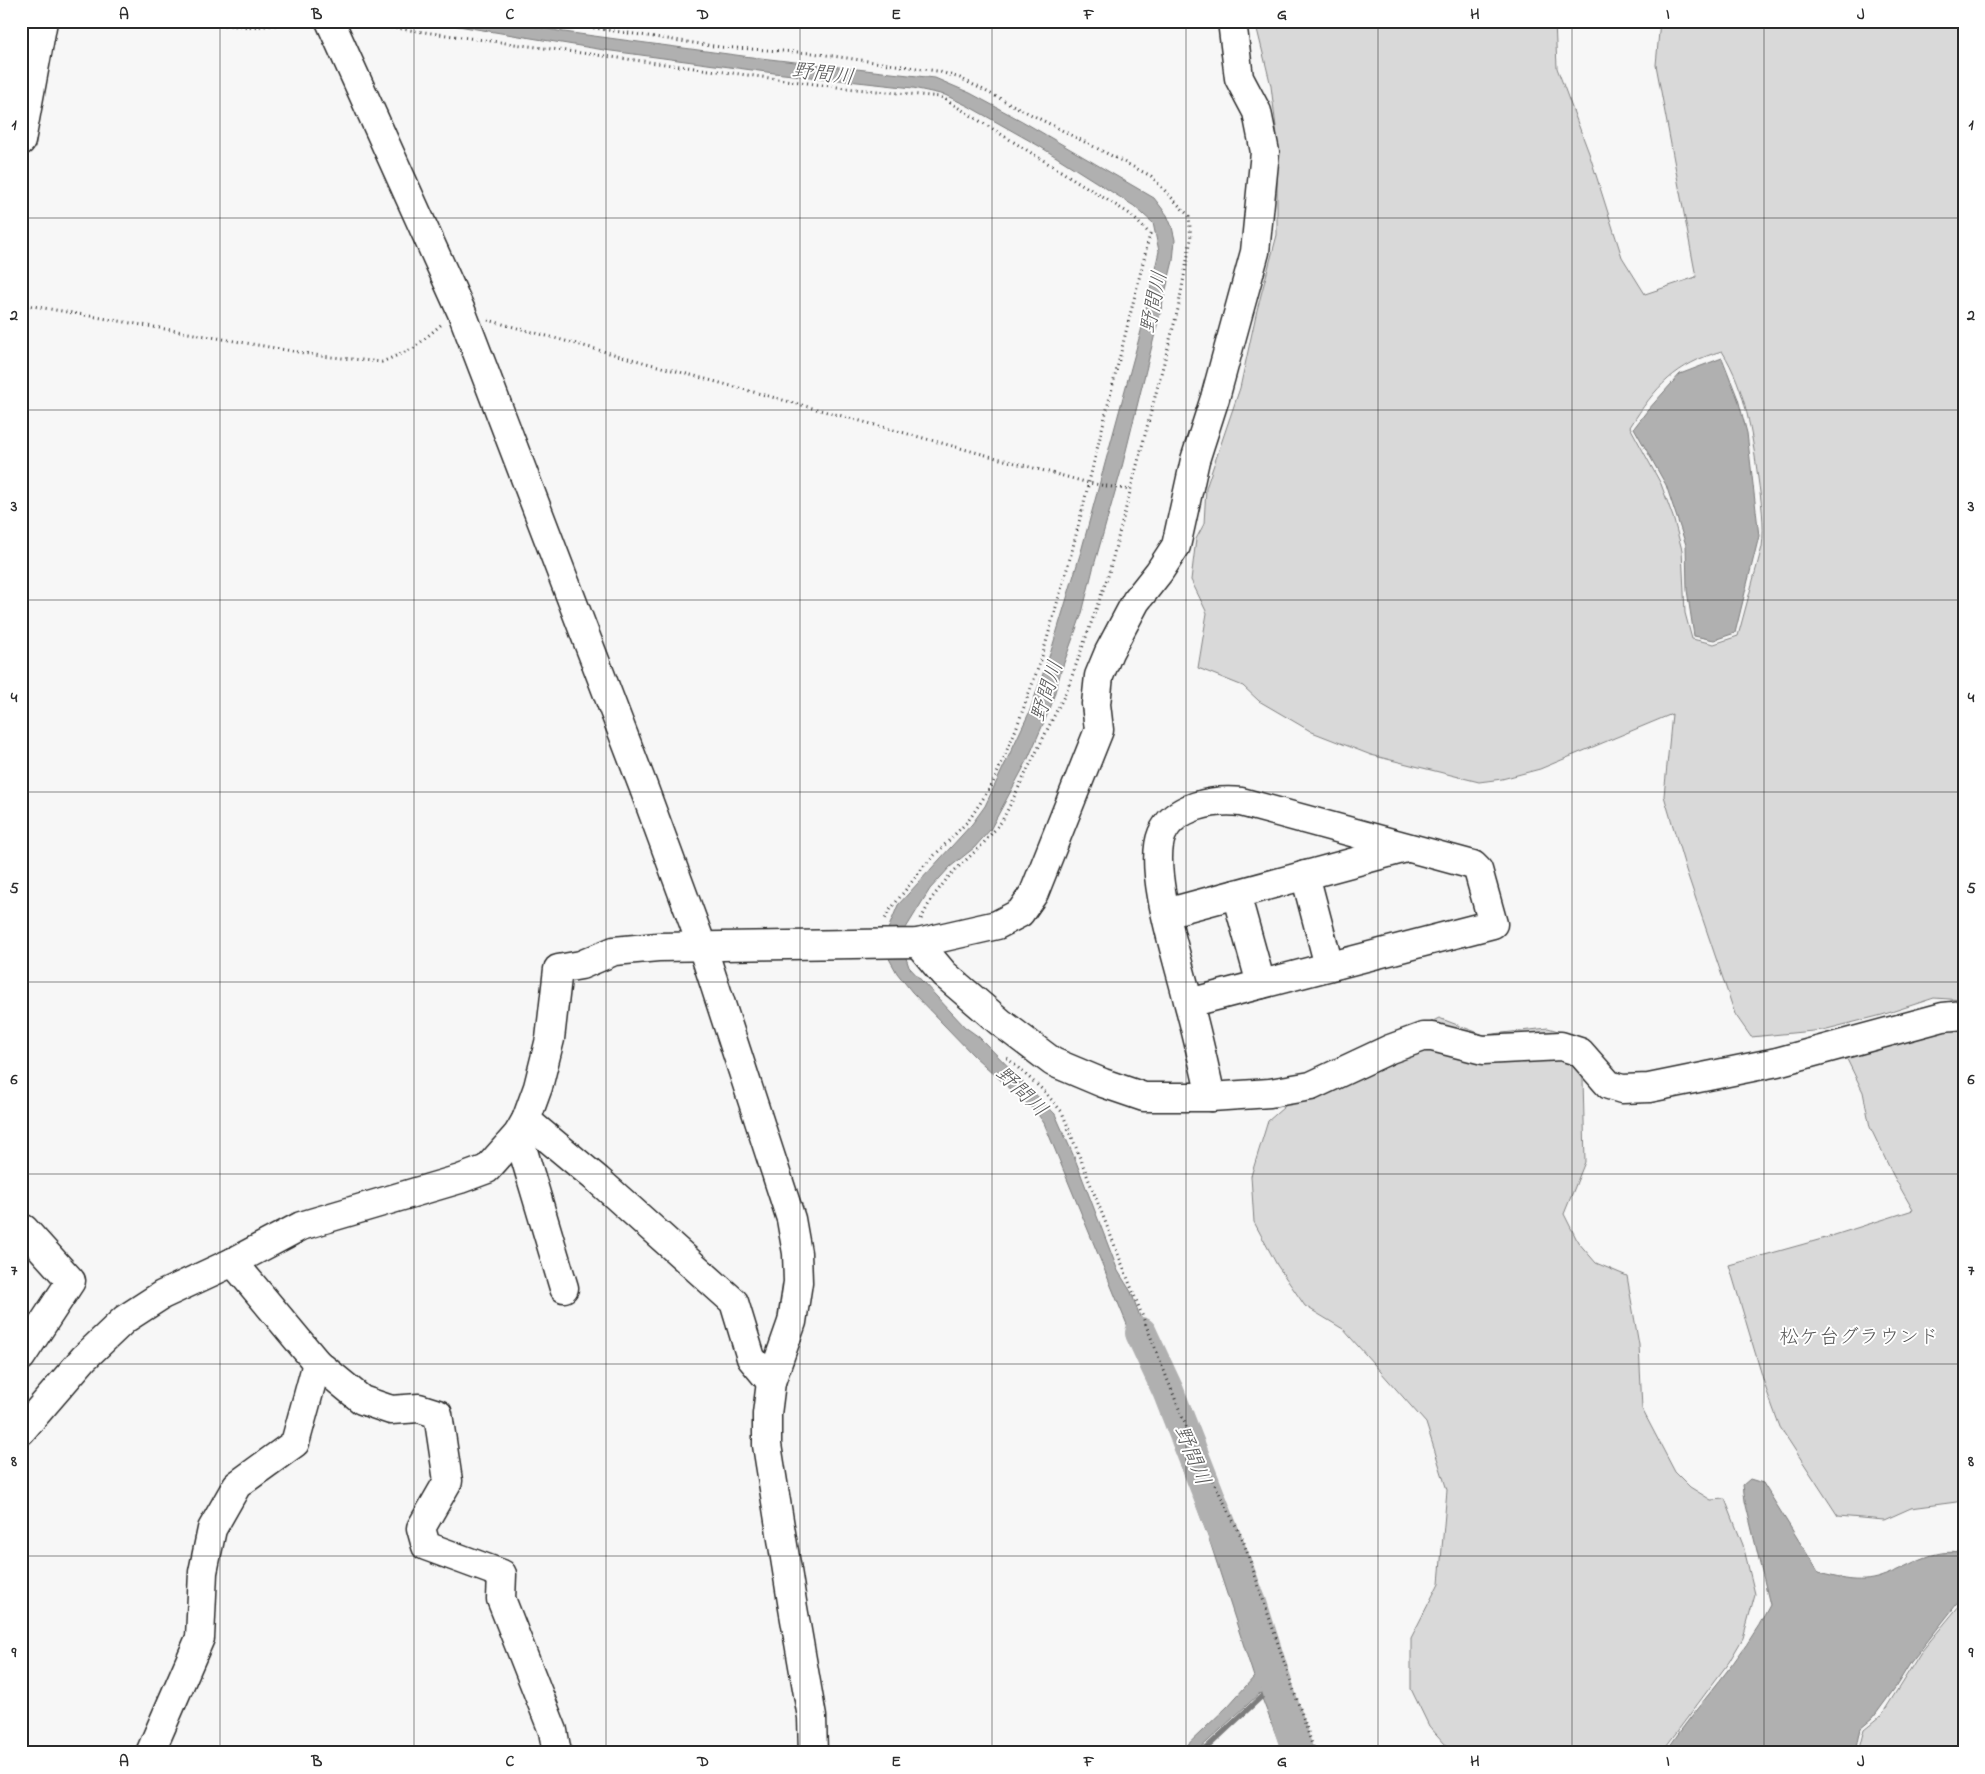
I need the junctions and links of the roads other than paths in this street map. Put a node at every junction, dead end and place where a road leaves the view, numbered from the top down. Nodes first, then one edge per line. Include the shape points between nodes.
1 (44, 21) edge
2 (1232, 21) edge
3 (339, 22) edge
4 (21, 141) edge
5 (1408, 847) junction
6 (1306, 875) junction
7 (1236, 894) junction
8 (1166, 913) junction
9 (918, 943) junction
10 (702, 946) junction
11 (1329, 966) junction
12 (1261, 984) junction
13 (1189, 1003) junction
14 (1964, 1015) edge
15 (1211, 1097) junction
16 (522, 1127) junction
17 (24, 1229) dead end
18 (233, 1262) junction
19 (564, 1288) dead end
20 (21, 1358) edge
21 (317, 1363) junction
22 (771, 1382) junction
23 (21, 1431) edge
24 (150, 1753) edge
25 (557, 1753) edge
26 (813, 1753) edge

1 - 4 street
2 - 9 street via 1239,78 1257,112 1265,152 1256,252 1195,460 1176,546 1136,601 1099,676 1096,704 1099,730 1034,893 1020,913 997,925
3 - 10 street via 462,313
5 - 6 street
5 - 8 street via 1241,802 1194,807 1172,820 1162,833 1158,847 1161,894
5 - 11 street via 1473,864 1478,870 1493,924
6 - 7 street
6 - 11 street
7 - 8 street
7 - 12 street
8 - 13 street
9 - 10 street
9 - 15 street via 944,974 1052,1062 1144,1097
10 - 16 street via 614,951 580,965 558,969 550,1039 538,1087
10 - 22 street via 791,1219 797,1253 798,1282 792,1322
11 - 12 street
12 - 13 street
13 - 15 street
14 - 15 street via 1943,1017 1777,1062 1649,1088 1622,1090 1609,1085 1580,1052 1561,1046 1483,1050 1423,1037 1311,1086
16 - 18 street via 487,1169 301,1226
16 - 19 street
16 - 22 street via 598,1180 734,1302 751,1358
17 - 20 street via 71,1281
18 - 21 street
18 - 23 street via 162,1295 125,1319 84,1358
21 - 24 street via 295,1443 237,1485 212,1529 203,1572 200,1638
21 - 25 street via 362,1400 391,1410 419,1408 438,1414 448,1482 421,1528 426,1546 502,1574 501,1599 553,1731
22 - 26 street via 767,1445 812,1717

